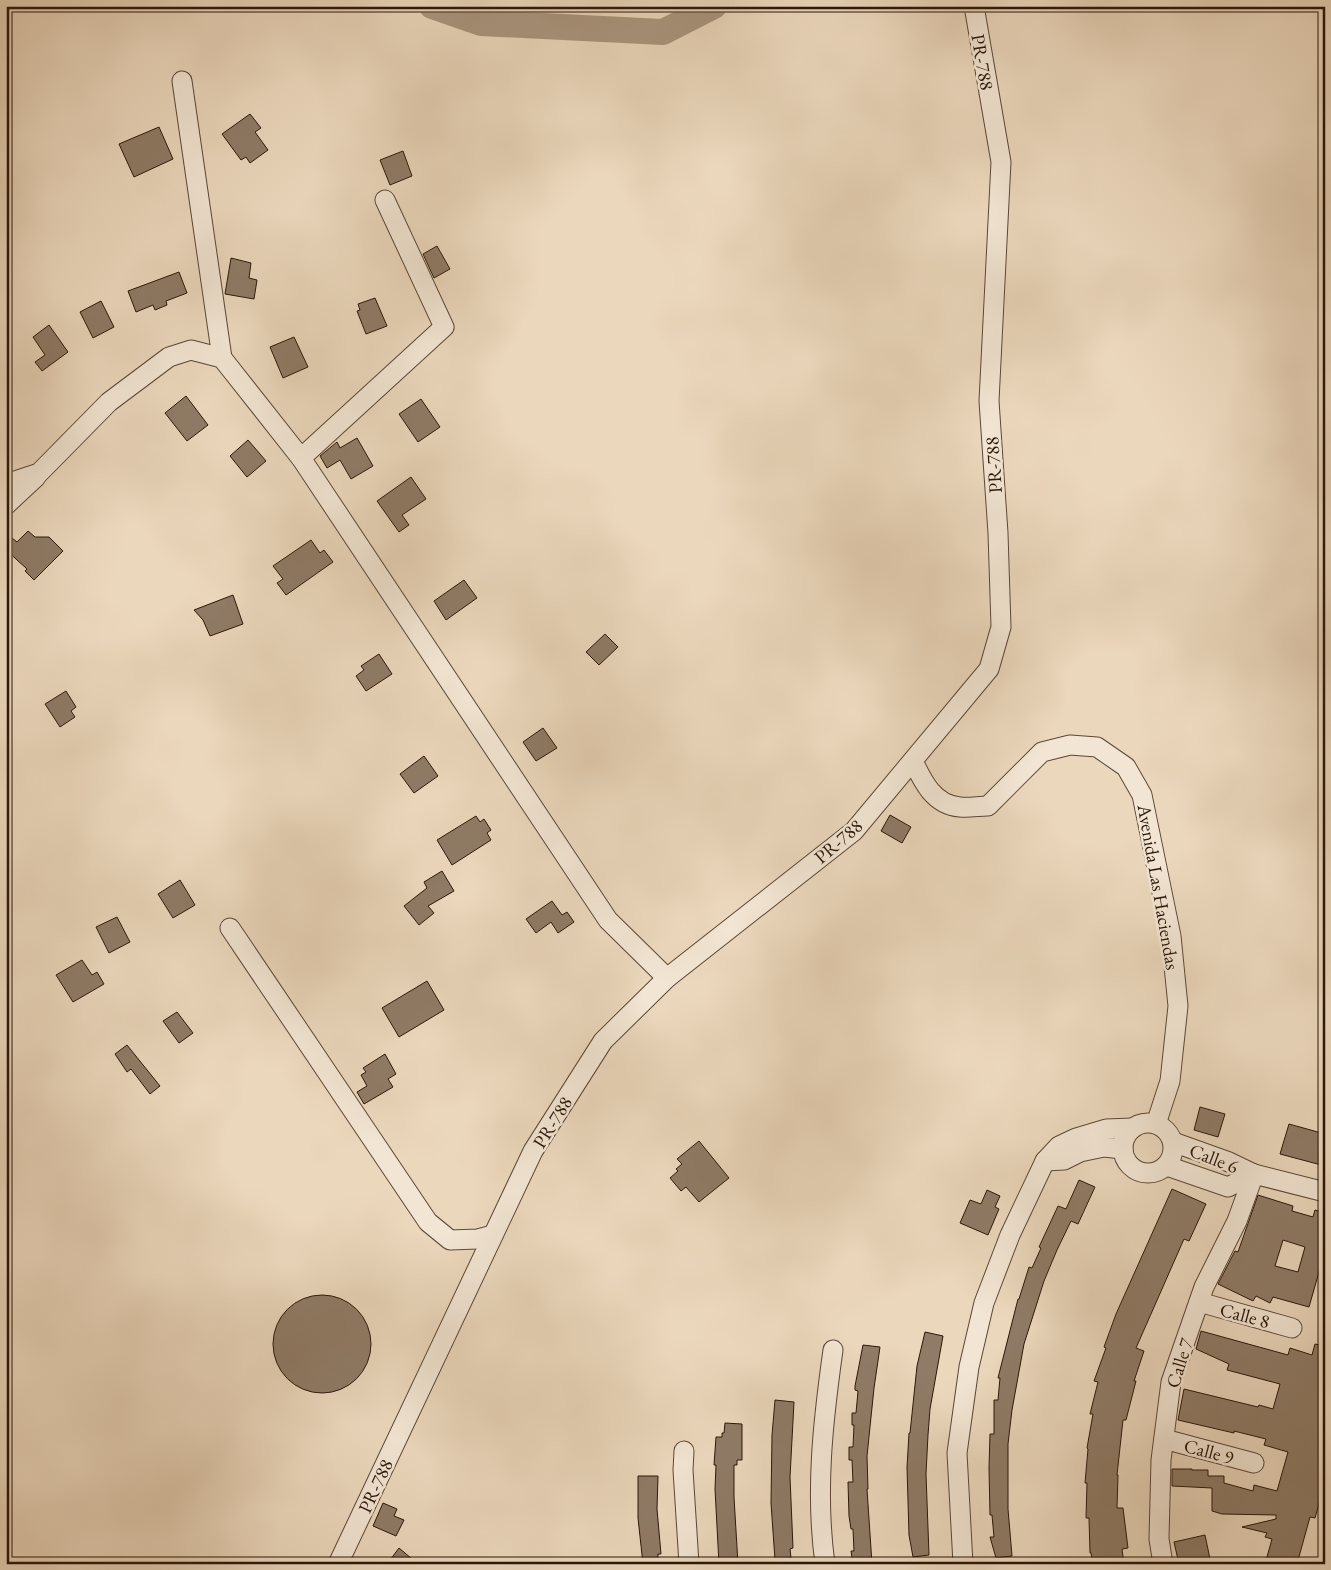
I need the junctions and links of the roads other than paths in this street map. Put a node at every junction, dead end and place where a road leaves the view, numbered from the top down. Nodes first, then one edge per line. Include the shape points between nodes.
1 (974, 6) edge
2 (182, 81) dead end
3 (385, 200) dead end
4 (222, 358) junction
5 (300, 458) junction
6 (39, 473) junction
7 (6, 484) edge
8 (6, 506) edge
9 (913, 761) junction
10 (230, 928) dead end
11 (667, 978) junction
12 (1156, 1124) junction
13 (1133, 1128) junction
14 (1173, 1142) junction
15 (1078, 1145) junction
16 (1123, 1149) junction
17 (1167, 1166) junction
18 (1254, 1174) junction
19 (1325, 1192) edge
20 (494, 1235) junction
21 (1199, 1302) junction
22 (1292, 1328) dead end
23 (833, 1350) dead end
24 (1164, 1440) junction
25 (684, 1451) dead end
26 (1254, 1463) dead end
27 (338, 1564) edge
28 (689, 1564) edge
29 (825, 1564) edge
30 (963, 1564) edge
31 (1163, 1564) edge

1 - 9 street, PR-788 / PR-788 via 1001,162 989,401 1001,627 989,670
2 - 4 street
3 - 5 street via 444,327
4 - 5 street
4 - 6 street via 191,350 169,357 109,402
5 - 11 street via 608,920
6 - 7 street
6 - 8 street
9 - 11 street, PR-788 / PR-788 via 854,831
9 - 12 street, Avenida Las Haciendas via 925,786 941,802 960,807 988,806 1042,752 1070,745 1097,747 1126,766 1142,796 1171,936 1178,1006 1170,1081
10 - 20 street via 428,1222 450,1240
11 - 20 street, PR-788 / PR-788 via 603,1041 533,1151
12 - 13 street via 1140,1124
12 - 14 street via 1164,1128
13 - 15 street via 1106,1129
13 - 16 street via 1124,1141
14 - 17 street via 1172,1159
14 - 18 street, Calle 6
15 - 16 street
15 - 30 street via 1060,1146 1045,1162 1010,1235 984,1303 969,1367 957,1453
16 - 17 street via 1124,1157 1135,1170 1152,1173
17 - 18 street, Calle 6 via 1228,1187
18 - 19 street, Calle 6
18 - 21 street, Calle 7 via 1237,1221
20 - 27 street, PR-788 / PR-788
21 - 22 street, Calle 8
21 - 24 street, Calle 7 via 1171,1382
23 - 29 street via 820,1482
24 - 26 street, Calle 9
24 - 31 street, Calle 7 via 1159,1539
25 - 28 street

